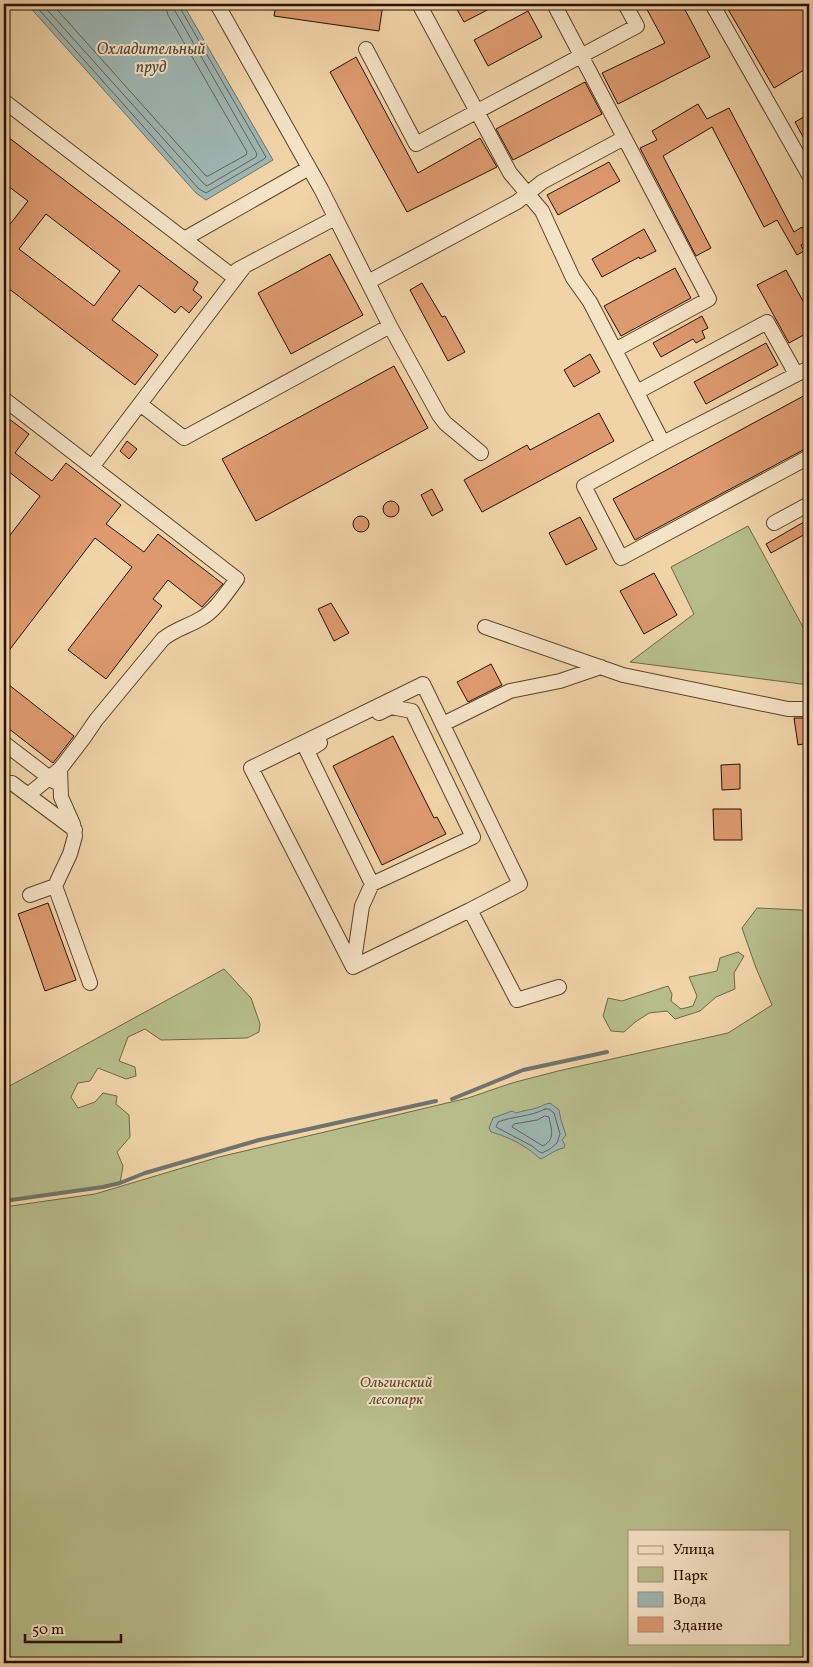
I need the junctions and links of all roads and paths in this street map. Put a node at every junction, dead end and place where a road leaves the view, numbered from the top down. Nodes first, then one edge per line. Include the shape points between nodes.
1 (217, 4) edge
2 (419, 4) edge
3 (554, 4) edge
4 (625, 4) edge
5 (712, 4) edge
6 (366, 49) dead end
7 (581, 56) junction
8 (4, 101) edge
9 (476, 112) junction
10 (624, 138) junction
11 (309, 168) junction
12 (809, 175) edge
13 (528, 194) junction
14 (335, 218) junction
15 (184, 239) junction
16 (233, 276) junction
17 (368, 282) junction
18 (390, 326) junction
19 (615, 350) junction
20 (809, 368) edge
21 (796, 374) junction
22 (636, 392) junction
23 (4, 399) edge
24 (140, 404) junction
25 (663, 443) junction
26 (480, 453) dead end
27 (809, 457) edge
28 (92, 467) junction
29 (809, 504) edge
30 (774, 523) dead end
31 (485, 627) dead end
32 (600, 667) junction
33 (809, 710) edge
34 (443, 724) junction
35 (4, 743) edge
36 (56, 778) junction
37 (4, 784) edge
38 (28, 795) junction
39 (75, 830) junction
40 (372, 884) junction
41 (55, 886) junction
42 (30, 895) dead end
43 (470, 910) junction
44 (353, 967) junction
45 (90, 983) dead end
46 (559, 987) dead end

1 - 11 street
2 - 9 street
3 - 7 street
4 - 7 street via 637,26
5 - 12 street
6 - 9 street via 416,144
7 - 9 street
7 - 10 street
8 - 15 street
9 - 13 street via 510,173
10 - 13 street via 542,182
10 - 19 street via 708,299
11 - 14 street
11 - 15 street
13 - 17 street
13 - 19 street via 542,211 573,278 590,302
14 - 16 street
14 - 17 street
15 - 16 street
16 - 24 street
17 - 18 street
18 - 24 street via 184,438
18 - 26 street via 445,424
19 - 22 street
20 - 21 street
21 - 22 street via 767,322
21 - 25 street
22 - 25 street
23 - 28 street
24 - 28 street
25 - 27 street via 584,486 621,558
28 - 36 street via 237,579 202,618 168,634 156,645 96,720
29 - 30 street
31 - 32 street
32 - 33 street via 623,675 788,709
32 - 34 street via 560,681 510,691
34 - 43 street via 520,884
34 - 44 street via 423,684 252,768
35 - 36 street
36 - 38 street
36 - 39 street via 60,797
37 - 38 street via 12,783
38 - 39 street
39 - 41 street via 74,844
40 - 40 street via 473,837 412,710 391,707 307,751
40 - 44 street via 362,906
41 - 42 street
41 - 45 street
43 - 44 street
43 - 46 street via 517,1000

